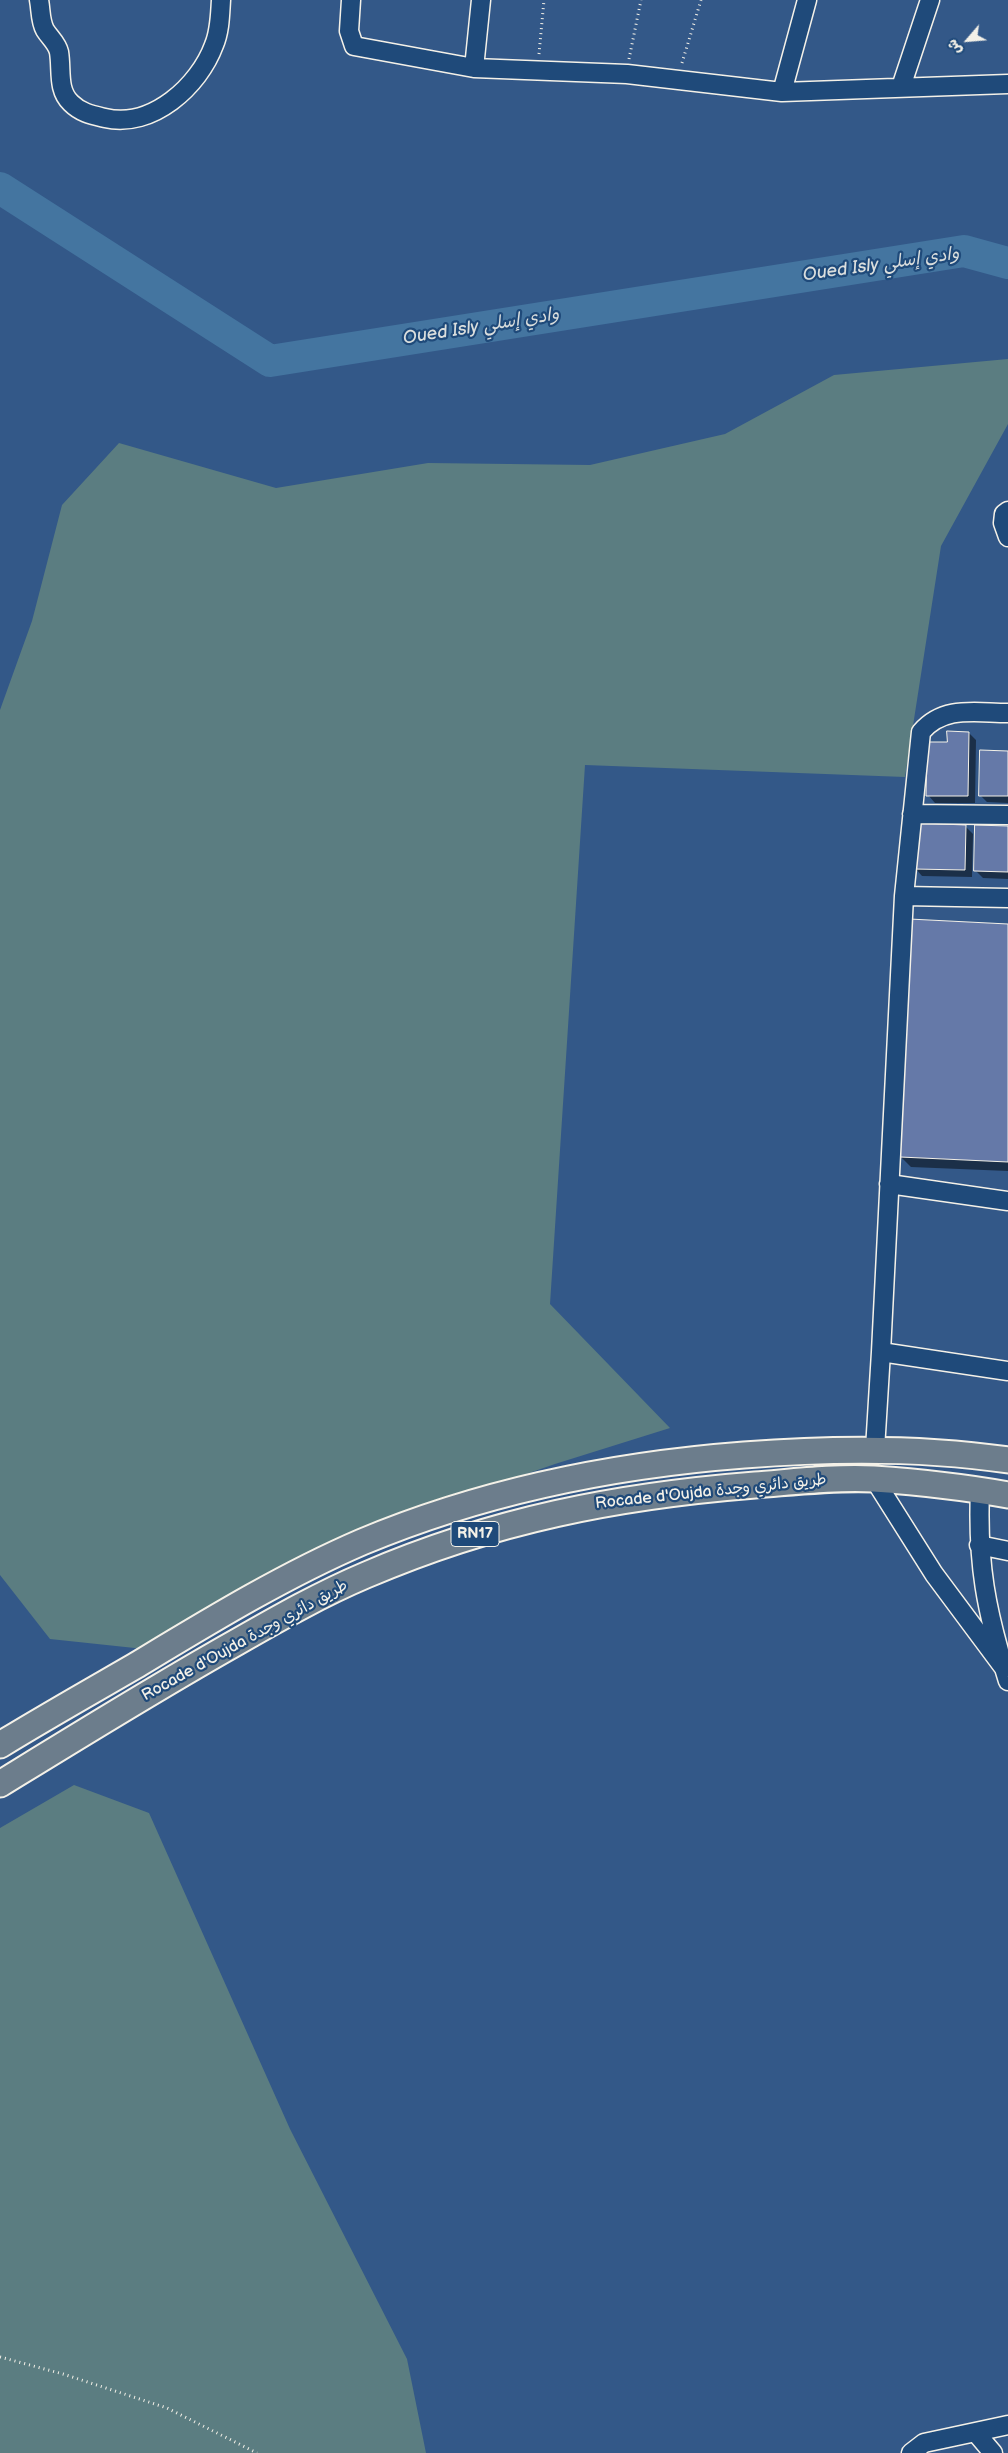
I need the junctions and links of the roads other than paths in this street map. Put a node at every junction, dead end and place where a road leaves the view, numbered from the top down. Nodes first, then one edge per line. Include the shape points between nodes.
1 (39, 0) edge
2 (221, 0) edge
3 (350, 0) edge
4 (480, 0) edge
5 (806, 0) edge
6 (930, 0) edge
7 (474, 68) junction
8 (1008, 84) edge
9 (901, 86) junction
10 (782, 92) junction
11 (1008, 512) edge
12 (1008, 537) edge
13 (1008, 713) edge
14 (912, 814) junction
15 (1008, 816) edge
16 (904, 896) junction
17 (1008, 898) edge
18 (889, 1184) junction
19 (1008, 1201) edge
20 (882, 1352) junction
21 (1008, 1371) edge
22 (875, 1449) junction
23 (1008, 1460) edge
24 (874, 1479) junction
25 (980, 1490) junction
26 (1008, 1495) edge
27 (979, 1546) junction
28 (1008, 1552) edge
29 (1006, 1675) edge
30 (0, 1745) edge
31 (0, 1784) edge
32 (1008, 2425) edge
33 (976, 2433) junction
34 (911, 2453) edge
35 (993, 2453) edge

1 - 2 street via 44,28 59,51 60,80 69,102 86,114 126,120 154,111 173,100 193,81 214,47
3 - 7 street via 348,30 354,46
4 - 7 street
5 - 10 street
6 - 9 street
7 - 10 street via 626,74
8 - 9 street
9 - 10 street
11 - 12 street via 1003,520
13 - 14 street via 948,713 931,721 920,732
14 - 15 street
14 - 16 street
16 - 17 street
16 - 18 street
18 - 19 street
18 - 20 street
20 - 21 street
20 - 22 street
22 - 23 highway, Rocade d'Oujda طريق دائري وجدة / RN17 via 934,1451
22 - 30 highway, Rocade d'Oujda طريق دائري وجدة / RN17 via 776,1452 625,1468 548,1482 426,1517 360,1543 222,1614
24 - 25 highway, Rocade d'Oujda طريق دائري وجدة / RN17
24 - 29 street via 934,1574
24 - 31 highway, Rocade d'Oujda طريق دائري وجدة / RN17 via 725,1488 610,1501 452,1541 365,1575 304,1604
25 - 26 highway, Rocade d'Oujda طريق دائري وجدة / RN17
25 - 27 street
27 - 28 street
27 - 29 street via 989,1619
32 - 33 street
33 - 34 street via 924,2443
33 - 35 street

